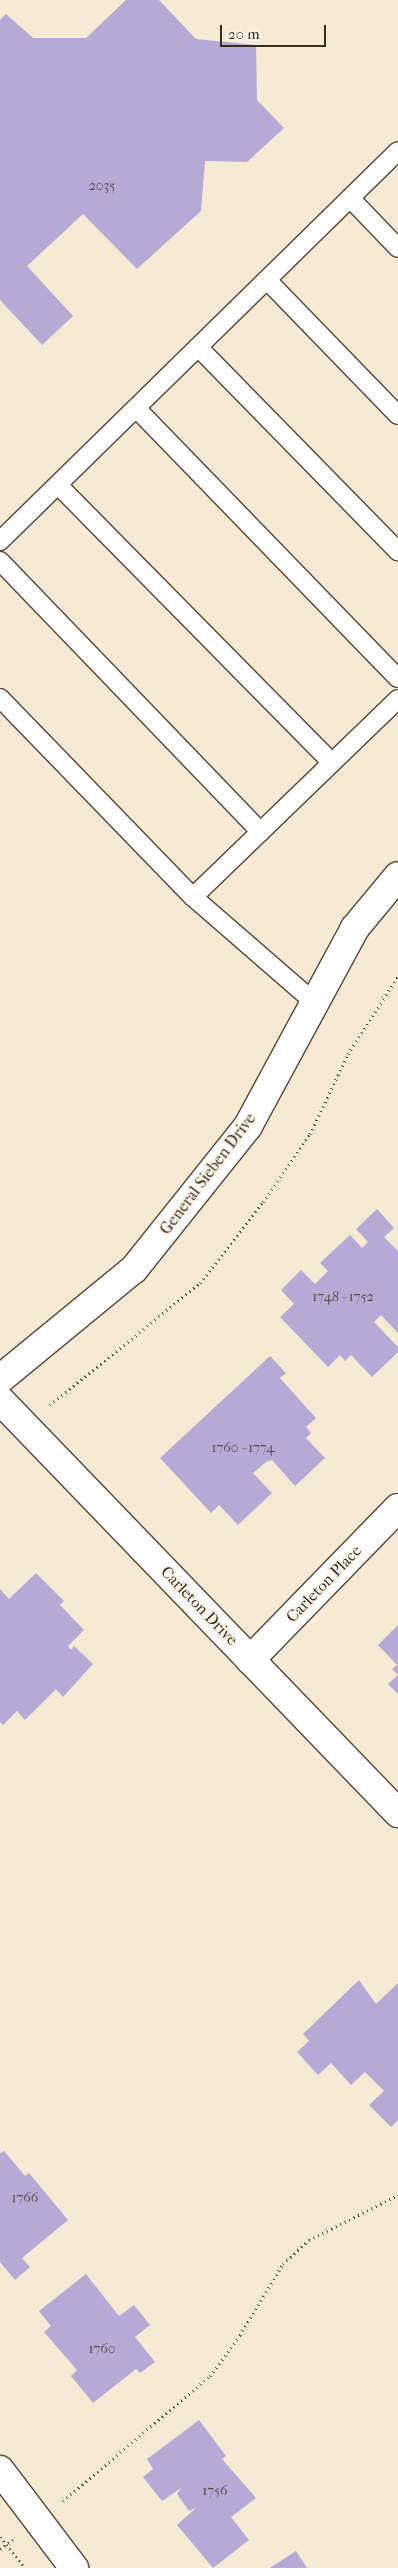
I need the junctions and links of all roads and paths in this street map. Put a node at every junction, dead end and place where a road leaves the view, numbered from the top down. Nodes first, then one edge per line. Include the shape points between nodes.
1 (398, 151) edge
2 (350, 198) junction
3 (398, 248) edge
4 (267, 280) junction
5 (198, 347) junction
6 (136, 408) junction
7 (398, 415) edge
8 (58, 485) junction
9 (0, 541) edge
10 (398, 550) edge
11 (0, 561) edge
12 (398, 678) edge
13 (0, 698) edge
14 (398, 699) edge
15 (332, 762) junction
16 (261, 832) junction
17 (398, 876) edge
18 (193, 897) junction
19 (398, 976) edge
20 (315, 1003) junction
21 (0, 1379) edge
22 (0, 1400) edge
23 (25, 1426) junction
24 (398, 1508) edge
25 (250, 1660) junction
26 (398, 1813) edge
27 (398, 2195) edge
28 (0, 2470) edge
29 (40, 2522) junction
30 (0, 2537) edge
31 (6, 2545) junction
32 (0, 2549) edge
33 (25, 2568) edge
34 (74, 2568) edge

1 - 2 lane
2 - 3 lane
2 - 4 lane
4 - 5 lane
4 - 7 lane
5 - 6 lane
5 - 10 lane
6 - 8 lane
6 - 12 lane
8 - 9 lane
8 - 15 lane
11 - 16 lane
13 - 18 lane
14 - 15 lane
15 - 16 lane
16 - 18 lane
17 - 20 street, General Sieben Drive via 355,928
18 - 20 lane
19 - 23 path via 348,1054 310,1134 263,1202 200,1283 117,1347
20 - 21 street, General Sieben Drive via 248,1126 134,1269
22 - 23 street, Carleton Drive
23 - 25 street, Carleton Drive
24 - 25 street, Carleton Place
25 - 26 street, Carleton Drive
27 - 29 path via 309,2240 283,2264 240,2335 210,2376
28 - 29 street
29 - 31 path
29 - 34 street
30 - 31 path
31 - 32 path
31 - 33 path

